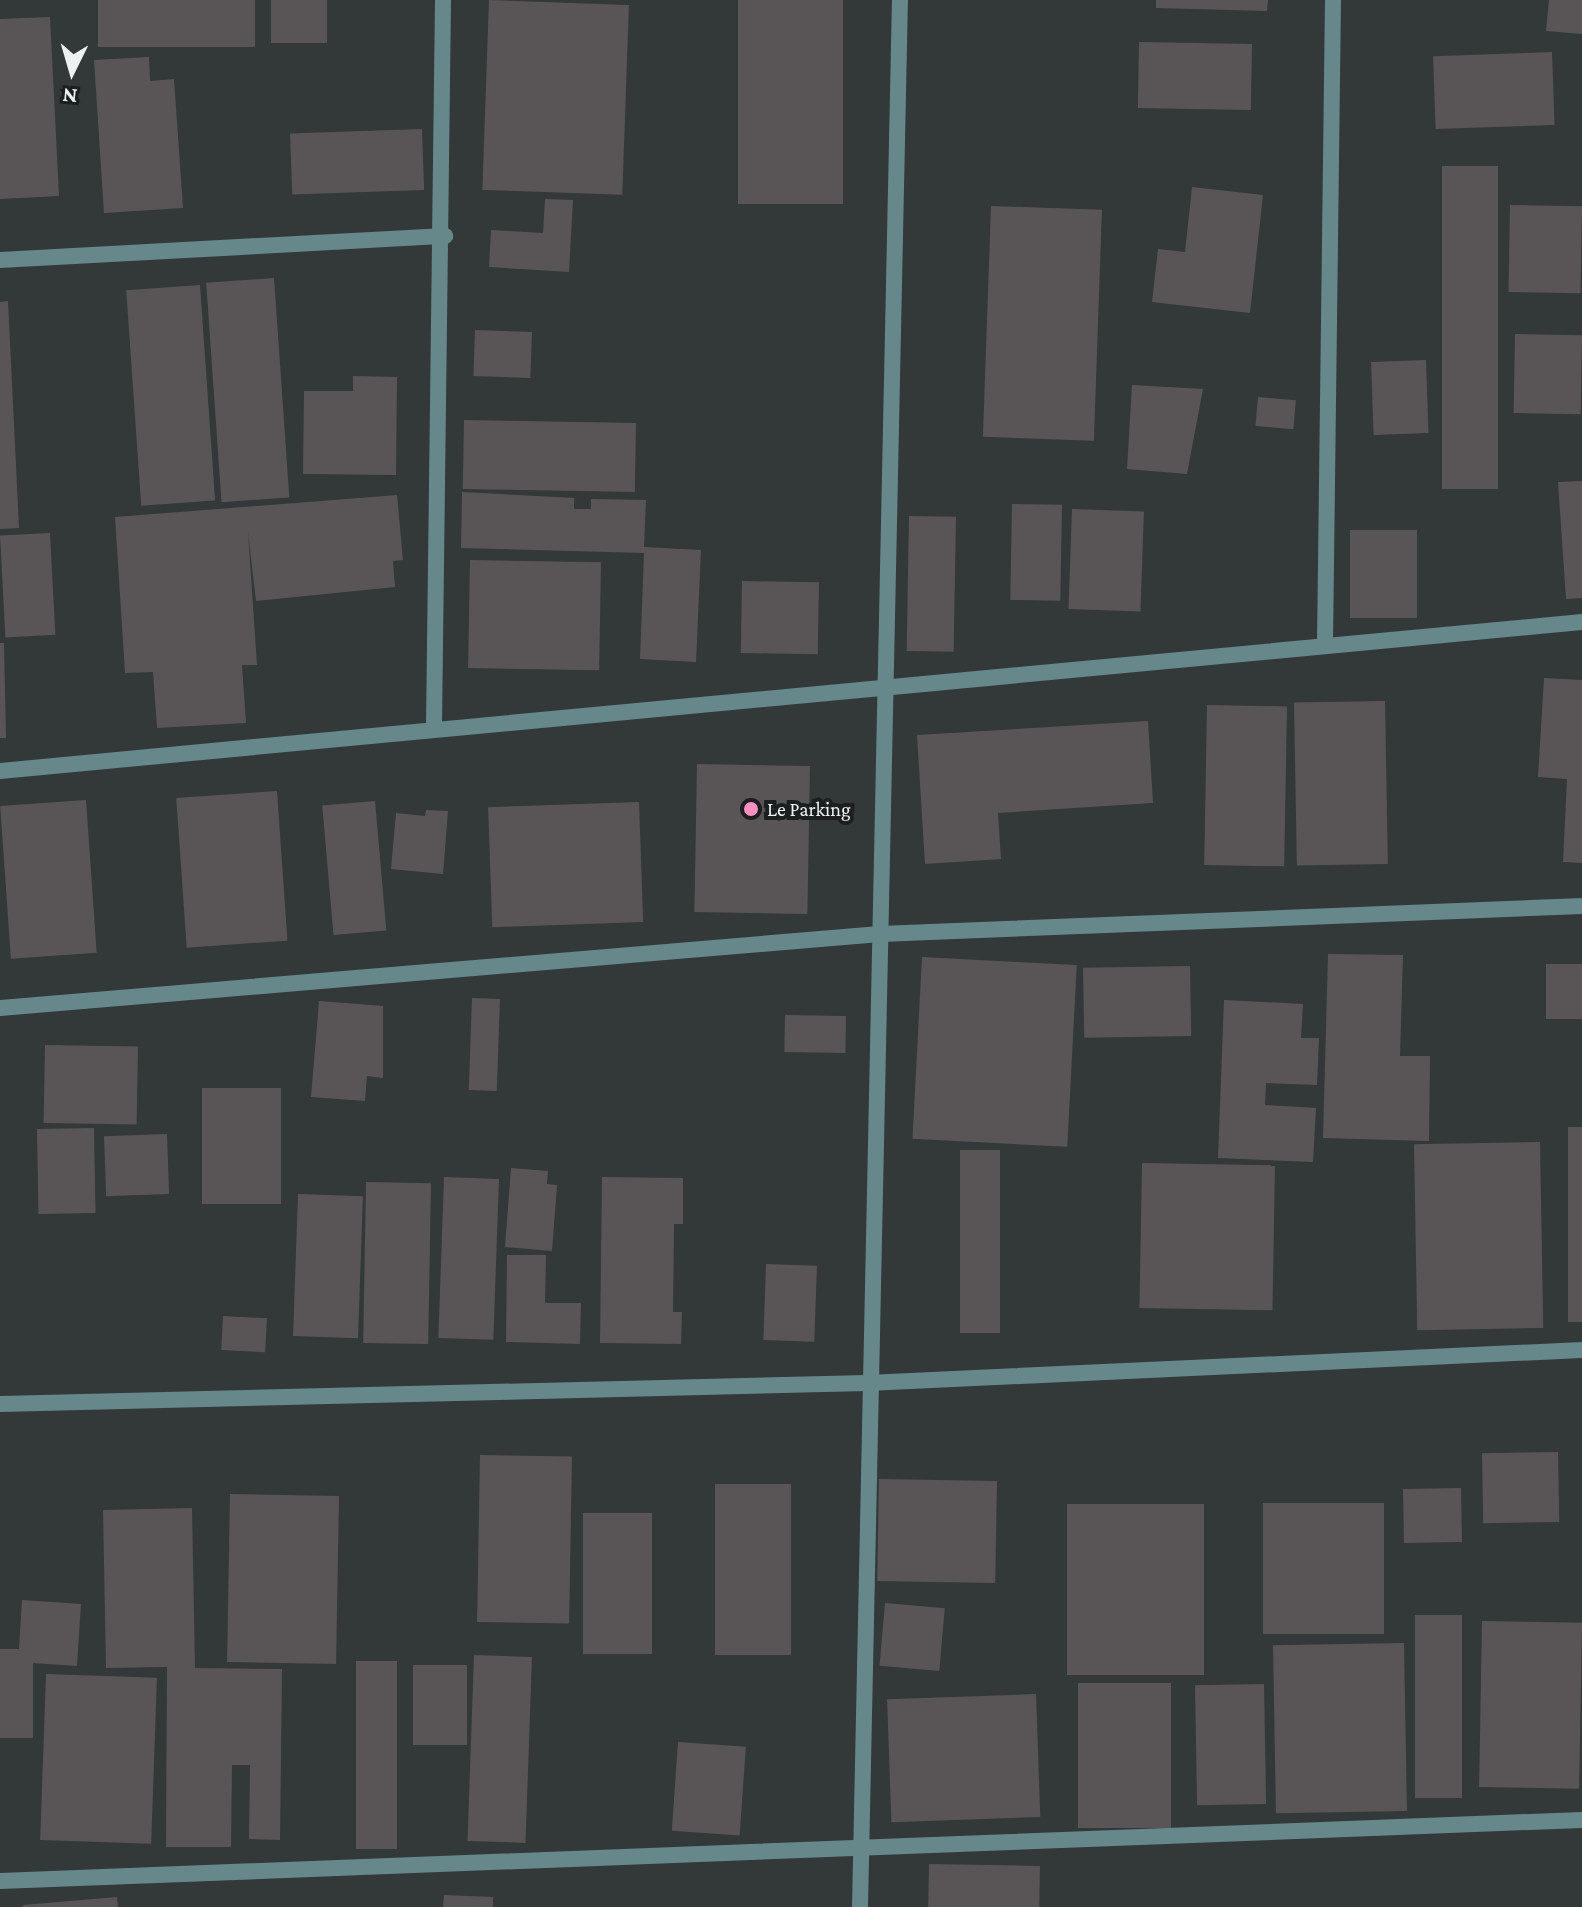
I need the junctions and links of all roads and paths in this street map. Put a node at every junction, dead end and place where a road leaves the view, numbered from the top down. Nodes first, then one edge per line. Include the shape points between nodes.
1 (443, 0) edge
2 (900, 0) edge
3 (1333, 0) edge
4 (445, 236) junction
5 (0, 260) edge
6 (1582, 622) edge
7 (1325, 644) junction
8 (883, 689) junction
9 (434, 726) junction
10 (0, 771) edge
11 (1582, 906) edge
12 (880, 934) junction
13 (0, 1008) edge
14 (1582, 1350) edge
15 (867, 1383) junction
16 (0, 1404) edge
17 (1582, 1820) edge
18 (859, 1845) junction
19 (0, 1881) edge
20 (860, 1907) edge

1 - 4 street
2 - 8 street
3 - 7 street
4 - 5 street
4 - 9 street
6 - 7 street
7 - 8 street
8 - 9 street
8 - 12 street
9 - 10 street
11 - 12 street
12 - 13 street
12 - 15 street
14 - 15 street
15 - 16 street
15 - 18 street
17 - 18 street
18 - 19 street
18 - 20 street

